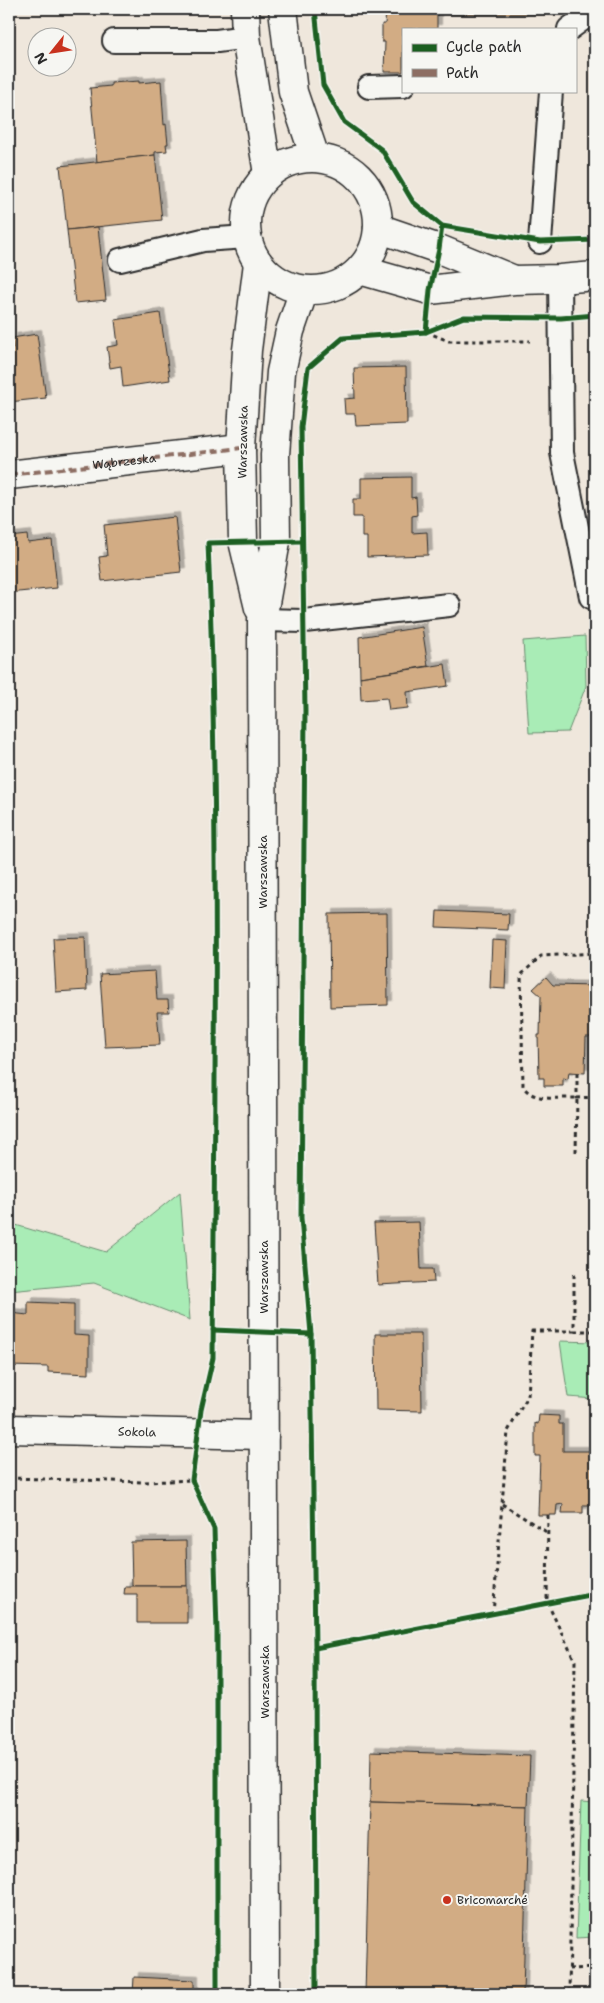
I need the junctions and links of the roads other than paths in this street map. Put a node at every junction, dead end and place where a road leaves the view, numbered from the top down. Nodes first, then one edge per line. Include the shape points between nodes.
1 (245, 9) edge
2 (283, 9) edge
3 (595, 10) edge
4 (570, 28) edge
5 (246, 37) junction
6 (114, 41) dead end
7 (402, 86) edge
8 (369, 87) dead end
9 (550, 92) edge
10 (315, 157) junction
11 (268, 174) junction
12 (378, 228) junction
13 (247, 237) junction
14 (540, 242) dead end
15 (120, 260) dead end
16 (258, 264) junction
17 (360, 270) junction
18 (595, 276) edge
19 (560, 279) junction
20 (514, 280) junction
21 (304, 290) junction
22 (241, 448) junction
23 (9, 475) edge
24 (592, 597) road end
25 (449, 605) dead end
26 (262, 620) junction
27 (9, 1429) edge
28 (264, 1435) junction
29 (265, 1994) edge

1 - 5 main road
2 - 10 main road via 293,92
3 - 4 lane
5 - 6 lane via 217,41
5 - 11 main road
7 - 8 lane
9 - 14 lane
10 - 11 main road via 290,161
10 - 12 main road via 340,164 361,179 374,202
11 - 13 main road via 253,192 246,214
12 - 17 main road via 373,250
12 - 20 main road
13 - 15 lane via 203,240
13 - 16 main road
16 - 21 main road via 286,285
16 - 22 main road, Warszawska via 247,350
17 - 20 main road via 430,290
17 - 21 main road via 344,282 324,289
18 - 19 main road
19 - 20 main road
19 - 24 lane via 562,453
21 - 26 main road, Warszawska via 290,330 281,372 275,455 276,541
22 - 23 main road, Wąbrzeska
22 - 26 main road, Warszawska via 243,541
25 - 26 lane via 304,621
26 - 28 main road, Warszawska
27 - 28 main road, Sokola
28 - 29 main road, Warszawska

